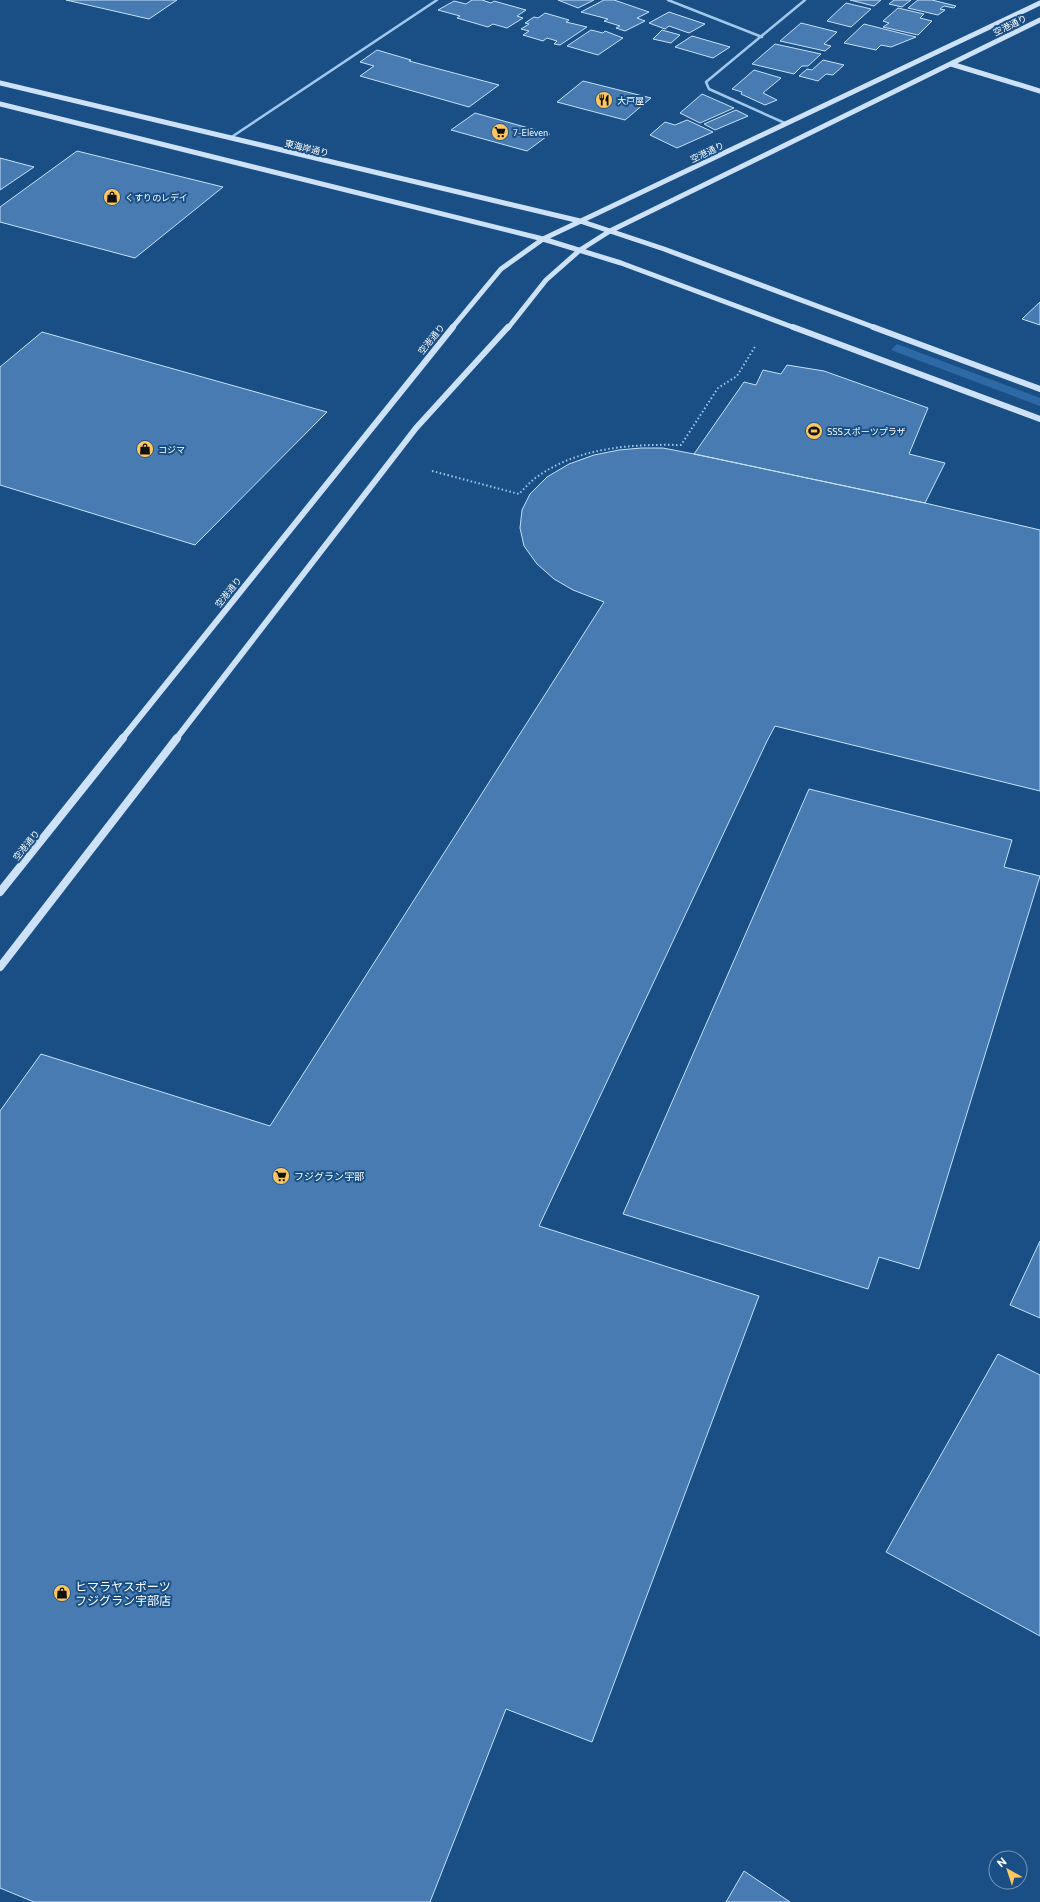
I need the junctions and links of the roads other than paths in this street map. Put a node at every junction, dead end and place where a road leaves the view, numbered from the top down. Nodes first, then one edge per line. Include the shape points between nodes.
1 (437, 0) edge
2 (668, 0) edge
3 (805, 0) edge
4 (1040, 3) edge
5 (1040, 20) edge
6 (762, 37) junction
7 (951, 64) junction
8 (0, 83) edge
9 (1040, 91) edge
10 (0, 104) edge
11 (787, 124) junction
12 (230, 138) junction
13 (580, 221) junction
14 (610, 231) junction
15 (543, 239) junction
16 (580, 250) junction
17 (1040, 389) edge
18 (1040, 419) edge
19 (0, 892) edge
20 (0, 967) edge

1 - 12 street
2 - 6 street
3 - 6 street
4 - 11 street, 空港通り
5 - 7 street, 空港通り
6 - 11 street via 706,82 709,89
7 - 9 street
7 - 14 street, 空港通り
8 - 12 street, 東海岸通り
10 - 15 street
11 - 13 street, 空港通り
12 - 13 street, 東海岸通り
13 - 14 street, 東海岸通り
13 - 15 street, 空港通り
14 - 16 street, 空港通り
14 - 17 street, 東海岸通り
15 - 16 street
15 - 19 street, 空港通り via 501,269 378,418
16 - 18 street
16 - 20 street, 空港通り via 546,280 497,341 416,428

